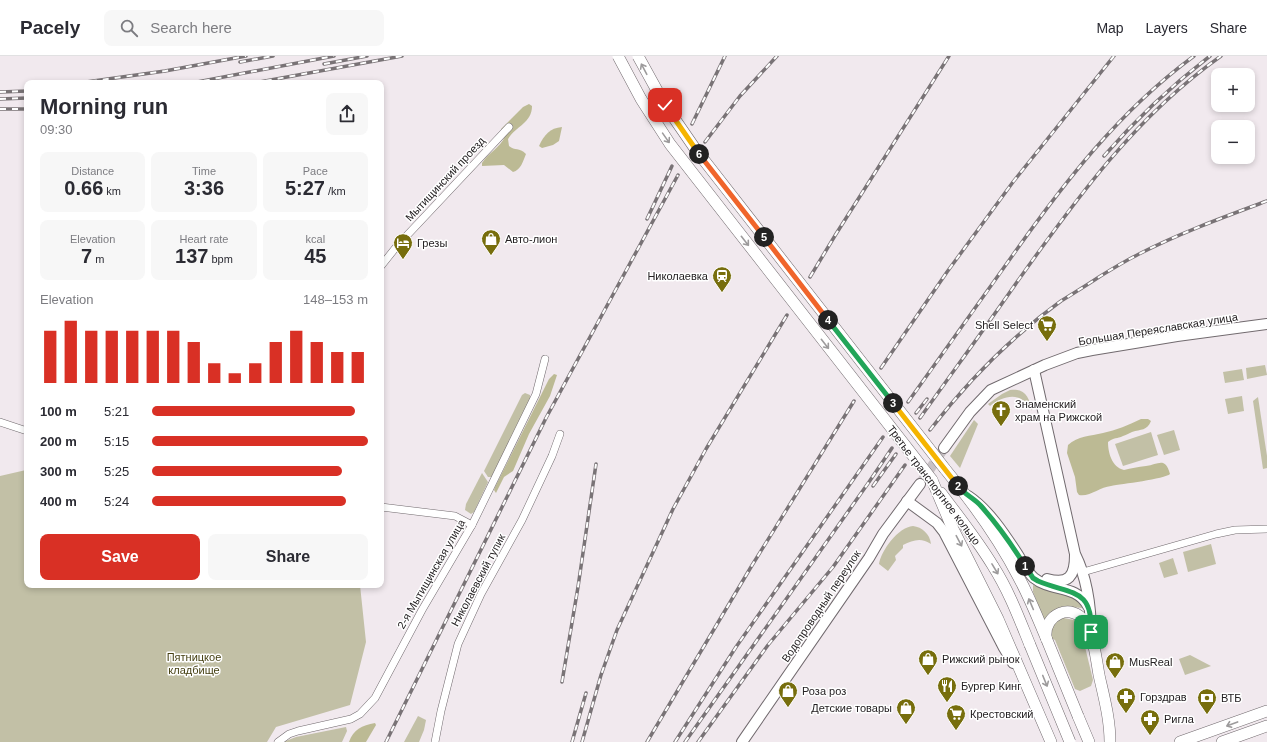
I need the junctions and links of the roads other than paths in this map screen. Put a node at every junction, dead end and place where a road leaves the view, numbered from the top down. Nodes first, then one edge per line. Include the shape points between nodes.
1 (618, 56) edge
2 (638, 56) edge
3 (509, 127) dead end
4 (384, 262) edge
5 (1267, 324) edge
6 (545, 359) dead end
7 (1034, 370) junction
8 (0, 422) edge
9 (24, 430) edge
10 (560, 434) dead end
11 (944, 448) tunnel mouth
12 (932, 480) junction
13 (920, 484) tunnel mouth
14 (963, 492) junction
15 (907, 501) junction
16 (384, 506) edge
17 (472, 525) junction
18 (1267, 529) edge
19 (1075, 554) junction
20 (1018, 555) junction
21 (1083, 572) junction
22 (1090, 611) junction
23 (1047, 640) junction
24 (1093, 644) junction
25 (1025, 681) junction
26 (1267, 711) edge
27 (1109, 720) junction
28 (1267, 726) edge
29 (278, 742) edge
30 (435, 742) edge
31 (742, 742) edge
32 (1052, 742) edge
33 (1070, 742) edge
34 (1089, 742) edge
35 (1110, 742) edge
36 (1118, 742) edge
37 (1180, 742) edge
38 (1222, 742) edge

1 -> 12 main road, Третье транспортное кольцо, bridge via 641,99 670,144
14 -> 2 main road, Третье транспортное кольцо, bridge via 696,150 665,105
3 - 4 street, Мытищинский проезд
5 - 7 main road, Большая Переяславская улица via 1092,350 1065,357
6 - 17 street, 2-я Мытищинская улица via 536,394
7 - 11 main road, Большая Переяславская улица via 999,386 985,396
7 - 19 main road
8 - 9 street
10 - 30 street, Николаевский тупик via 522,520 481,594 458,644
12 -> 25 main road
12 -> 33 main road, Третье транспортное кольцо, bridge via 994,567 1013,603
13 - 15 main road, Водопроводный переулок
14 - 20 main road via 980,504
23 -> 14 main road, Третье транспортное кольцо via 1008,558
15 - 25 main road via 937,523 944,532 1004,648
15 - 31 main road, Водопроводный переулок
16 - 17 street via 456,516
17 - 29 street, 2-я Мытищинская улица via 368,707 351,719 298,731
18 - 21 street via 1235,530 1216,534
19 - 20 main road via 1072,575 1058,581 1036,574
19 - 21 main road
20 - 22 main road via 1033,578 1076,593 1083,598
21 - 22 main road
22 - 24 main road
23 - 24 main road via 1046,630 1052,619 1061,613 1072,613 1084,622
23 - 34 main road, Третье транспортное кольцо, bridge
24 - 27 main road
25 - 32 main road
26 -> 37 main road
27 - 35 main road
27 - 36 main road
28 - 38 main road

